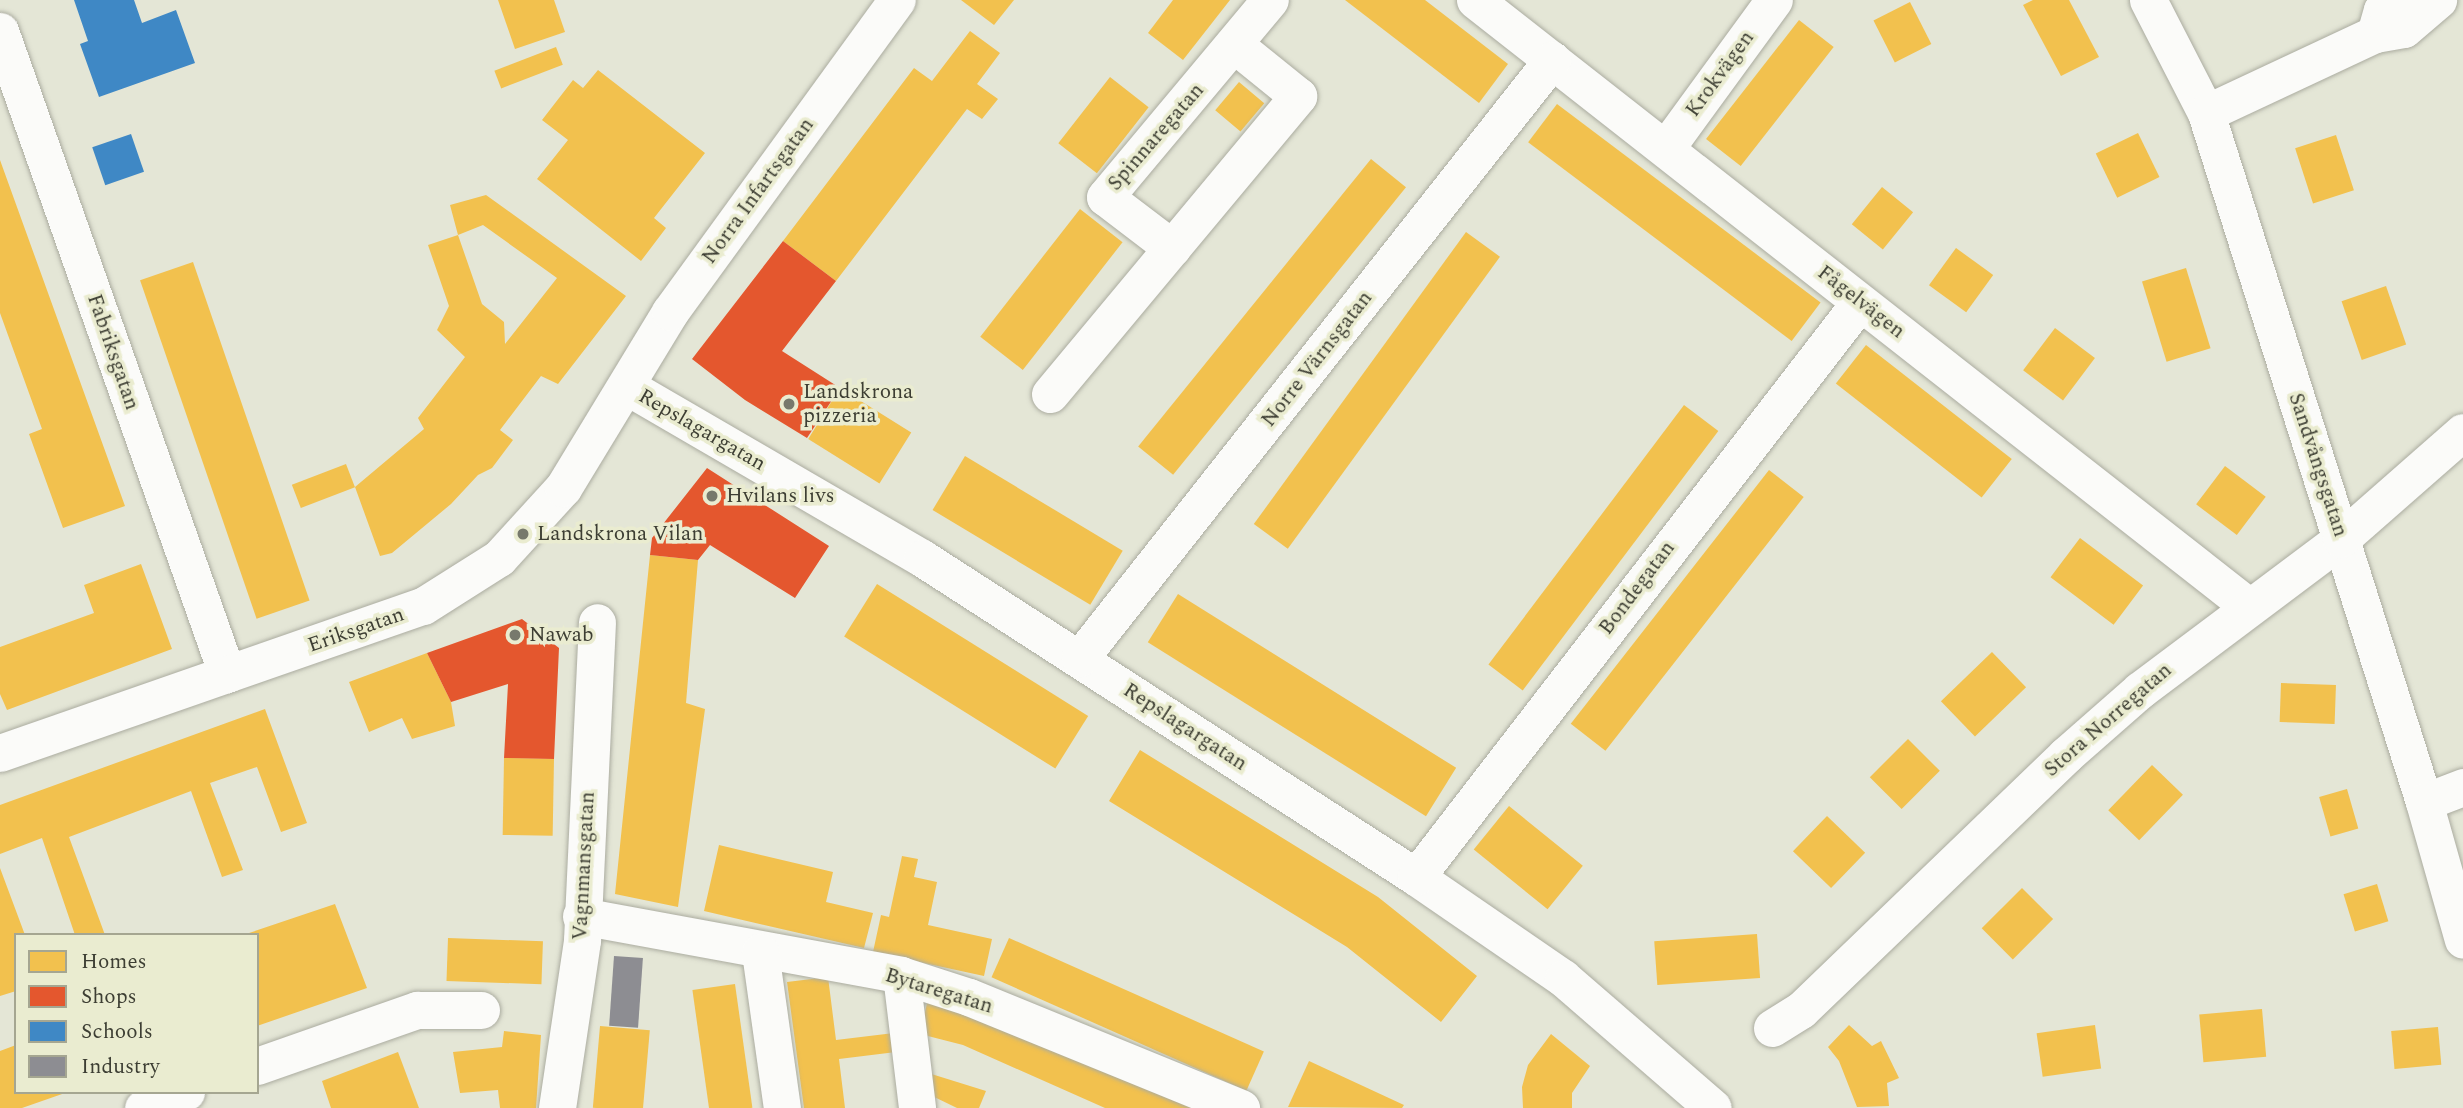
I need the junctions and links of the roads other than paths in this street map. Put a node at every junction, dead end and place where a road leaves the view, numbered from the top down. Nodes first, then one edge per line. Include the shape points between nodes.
1 (897, 0) edge
2 (1270, 0) edge
3 (1475, 0) edge
4 (1774, 0) edge
5 (2148, 0) edge
6 (2393, 0) edge
7 (2438, 0) edge
8 (0, 31) edge
9 (2375, 34) junction
10 (1234, 45) junction
11 (1552, 60) junction
12 (2206, 113) junction
13 (1666, 148) junction
14 (1172, 247) junction
15 (1860, 302) junction
16 (628, 387) junction
17 (1050, 394) dead end
18 (2463, 432) edge
19 (2341, 539) junction
20 (2248, 606) junction
21 (597, 622) dead end
22 (1080, 658) junction
23 (227, 674) junction
24 (0, 753) edge
25 (2463, 787) edge
26 (2424, 802) junction
27 (1416, 877) junction
28 (581, 916) junction
29 (2463, 940) edge
30 (760, 952) junction
31 (901, 975) junction
32 (481, 1010) dead end
33 (1772, 1028) dead end
34 (259, 1065) edge
35 (181, 1094) edge
36 (143, 1108) edge
37 (557, 1108) edge
38 (782, 1108) edge
39 (917, 1108) edge
40 (1241, 1108) edge
41 (1713, 1108) edge

1 - 16 street, Norra Infartsgatan via 670,312
2 - 10 street, Spinnaregatan
3 - 11 street, Fågelvägen
4 - 13 street, Krokvägen
5 - 12 street, Sandvångsgatan
6 - 9 street via 2382,10
7 - 9 street via 2404,29
8 - 23 street, Fabriksgatan
9 - 12 street
10 - 14 street via 1298,96
10 - 14 street, Spinnaregatan via 1105,197
11 - 13 street, Fågelvägen
11 - 22 street, Norre Värnsgatan
12 - 19 street, Sandvångsgatan
13 - 15 street, Fågelvägen
14 - 17 street
15 - 20 street, Fågelvägen
15 - 27 street, Bondegatan
16 - 22 street, Repslagargatan via 922,558
16 - 23 street, Eriksgatan via 563,488 499,558 423,606
18 - 19 street, Stora Norregatan
19 - 20 street, Stora Norregatan
19 - 26 street, Sandvångsgatan
20 - 33 street, Stora Norregatan via 2066,755 1801,1010
21 - 28 street, Vagnmansgatan
22 - 27 street, Repslagargatan
23 - 24 street, Eriksgatan
25 - 26 street
26 - 29 street, Sandvångsgatan
27 - 41 street, Repslagargatan via 1563,978
28 - 30 street, Bytaregatan
28 - 37 street, Vagnmansgatan via 582,940
30 - 31 street, Bytaregatan
30 - 38 street
31 - 39 street
31 - 40 street, Bytaregatan via 969,997
32 - 34 street via 417,1010
35 - 36 street

